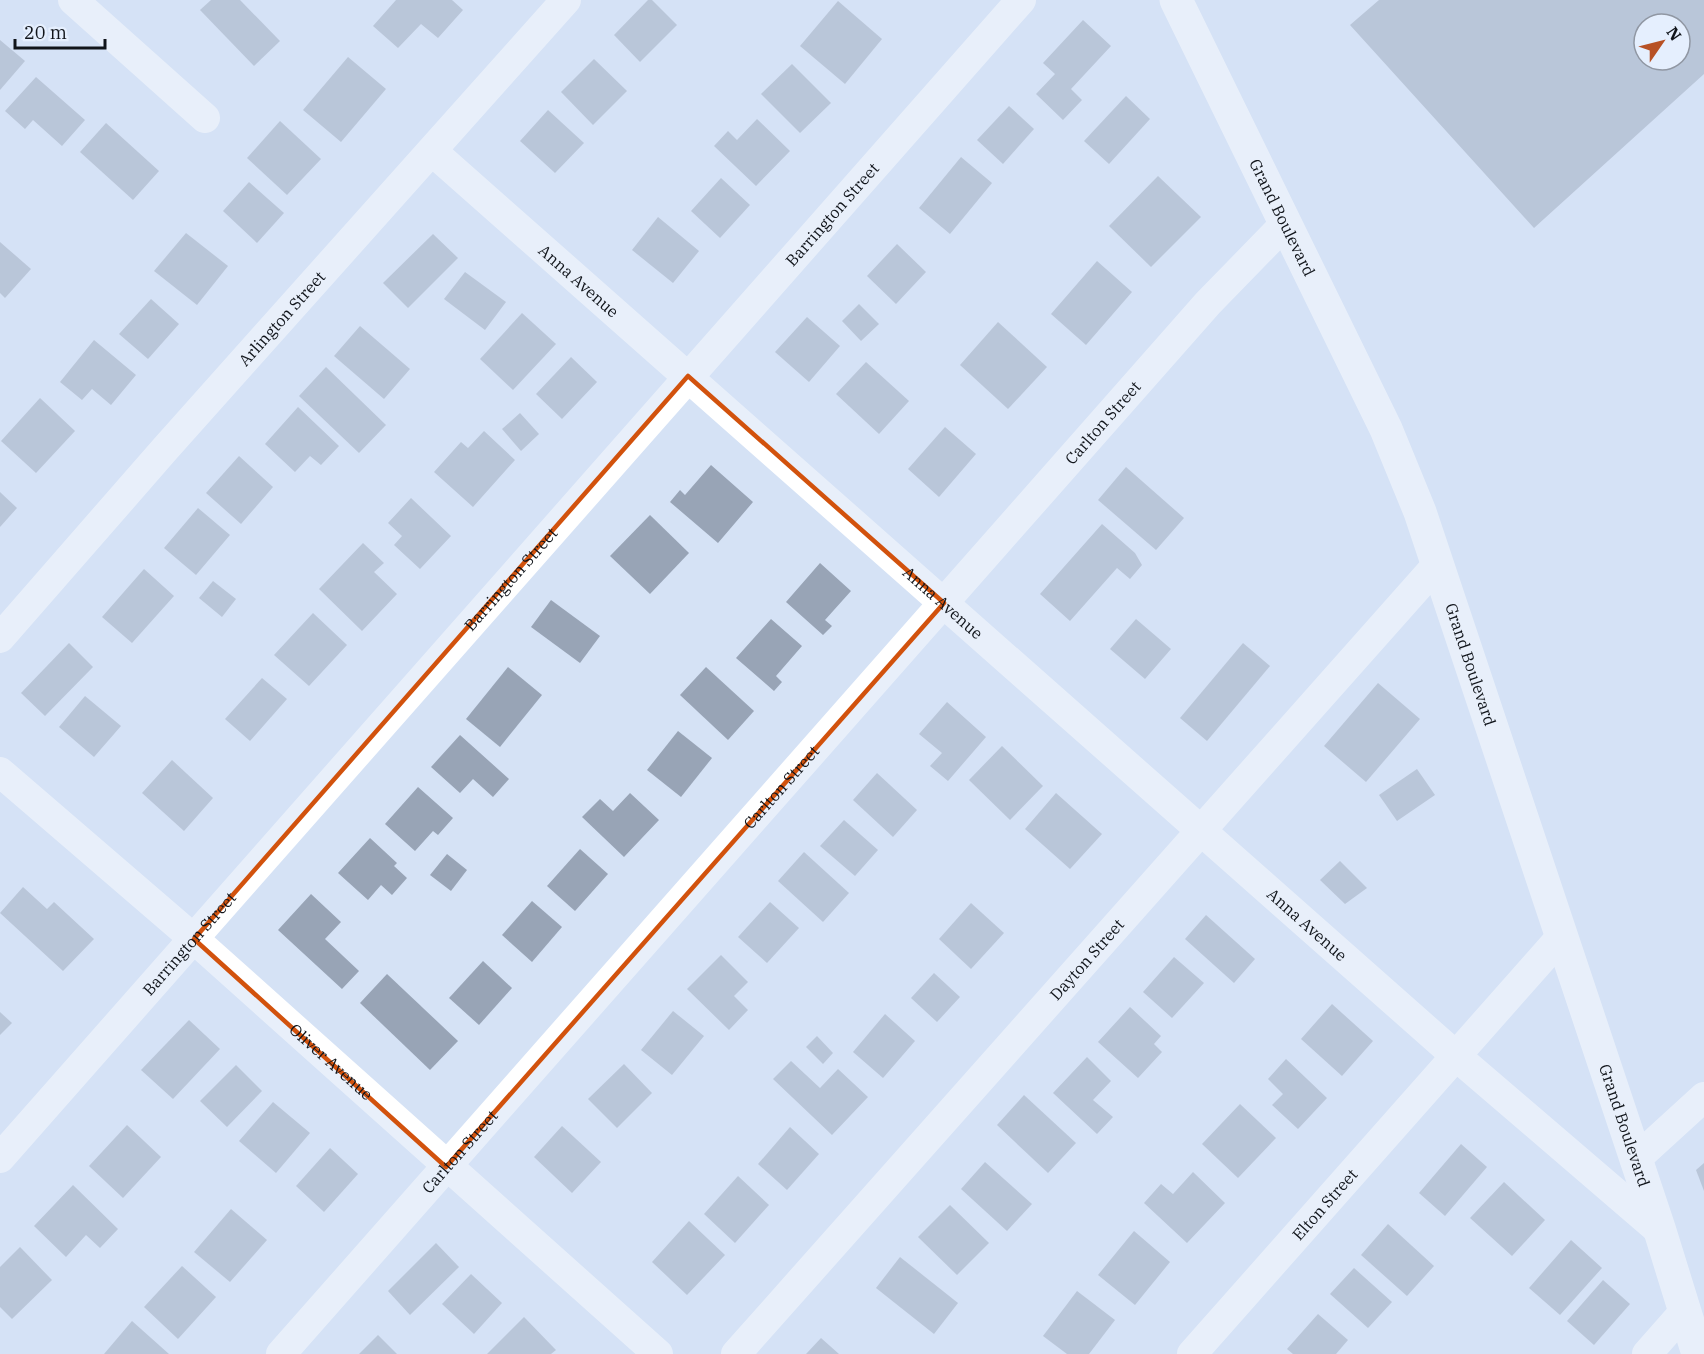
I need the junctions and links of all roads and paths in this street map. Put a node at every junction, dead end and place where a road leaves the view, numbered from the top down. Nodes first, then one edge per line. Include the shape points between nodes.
1 (73, 0) edge
2 (566, 0) edge
3 (1021, 0) edge
4 (1176, 0) edge
5 (205, 118) dead end
6 (432, 151) junction
7 (1286, 224) junction
8 (688, 376) junction
9 (1437, 565) junction
10 (944, 603) junction
11 (0, 638) edge
12 (0, 772) edge
13 (1200, 830) junction
14 (1562, 936) junction
15 (194, 939) junction
16 (1456, 1056) junction
17 (1704, 1097) edge
18 (0, 1158) edge
19 (1635, 1160) junction
20 (446, 1167) junction
21 (1660, 1231) junction
22 (1684, 1312) junction
23 (281, 1354) edge
24 (658, 1354) edge
25 (736, 1354) edge
26 (1192, 1354) edge
27 (1647, 1354) edge
28 (1698, 1354) edge

1 - 5 street
2 - 6 street, Arlington Street
3 - 8 street, Barrington Street
4 - 7 street, Grand Boulevard
6 - 8 street, Anna Avenue
6 - 11 street, Arlington Street
7 - 9 street, Grand Boulevard via 1386,429
7 - 10 street, Carlton Street via 1208,303
8 - 10 street, Anna Avenue
8 - 15 street, Barrington Street
9 - 13 street, Dayton Street
9 - 14 street, Grand Boulevard
10 - 13 street, Anna Avenue
10 - 20 street, Carlton Street
12 - 15 street, Oliver Avenue
13 - 16 street, Anna Avenue
13 - 25 street, Dayton Street
14 - 16 street
14 - 19 street, Grand Boulevard
15 - 18 street, Barrington Street
15 - 20 street, Oliver Avenue
16 - 21 street, Anna Avenue
16 - 26 street, Elton Street
17 - 19 street
19 - 21 street, Grand Boulevard
20 - 23 street, Carlton Street
20 - 24 street, Oliver Avenue
21 - 22 street, Grand Boulevard
22 - 27 street
22 - 28 street, Grand Boulevard

